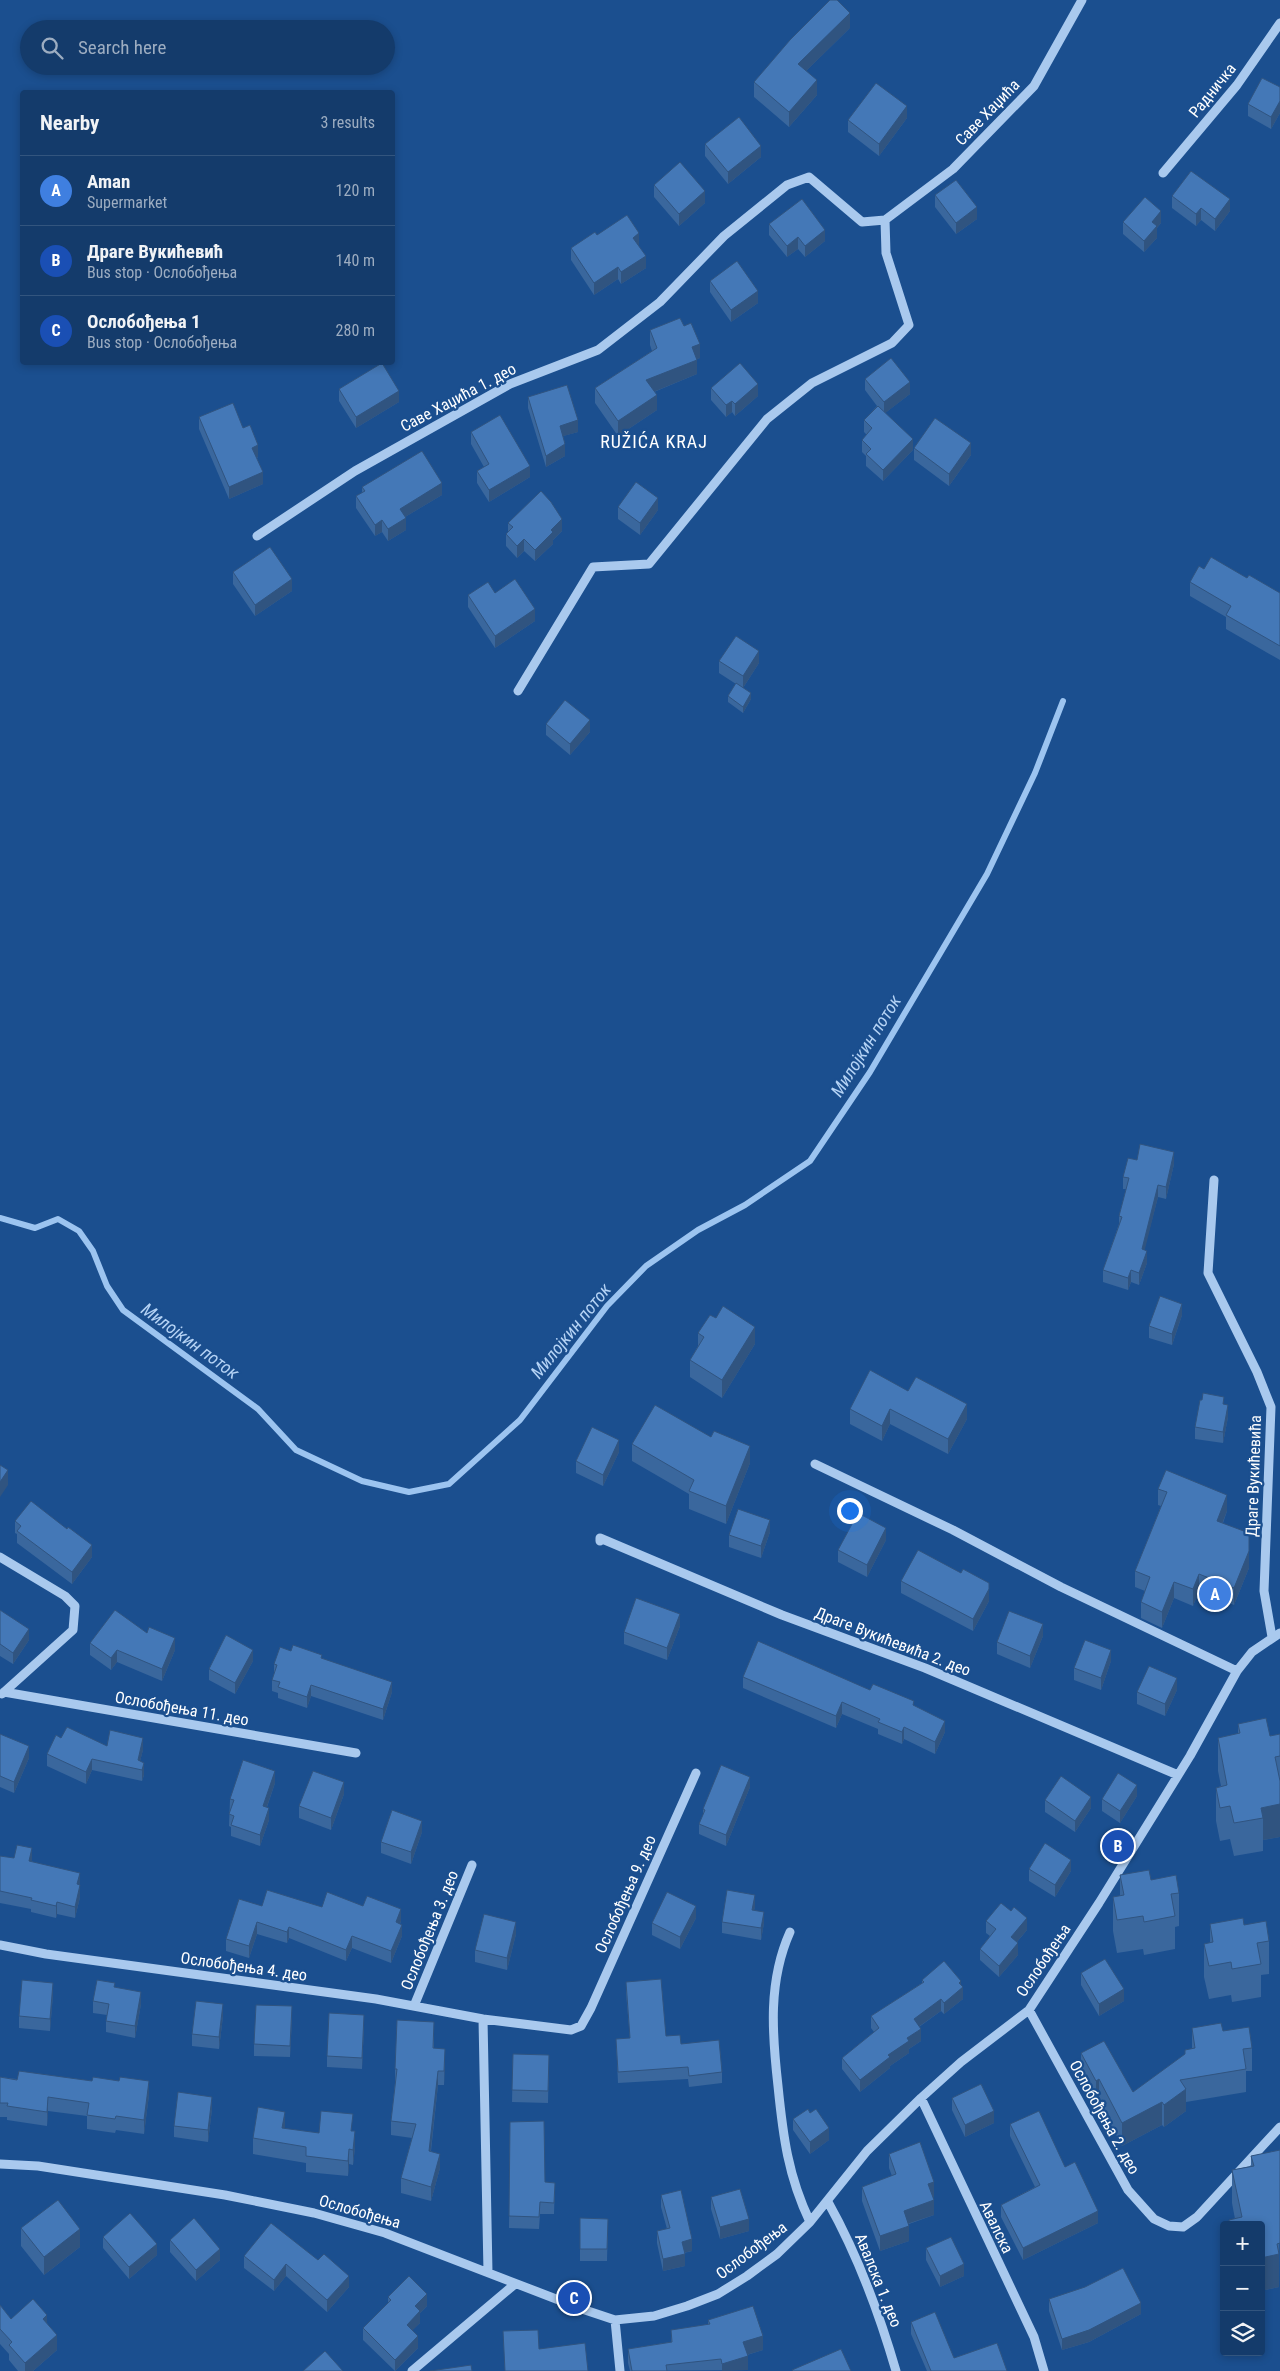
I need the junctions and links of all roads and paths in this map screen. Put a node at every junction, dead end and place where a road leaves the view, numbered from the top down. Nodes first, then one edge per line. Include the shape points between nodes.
1 (1082, 0) edge
2 (1280, 23) edge
3 (1163, 173) dead end
4 (885, 220) junction
5 (257, 536) dead end
6 (518, 691) dead end
7 (1214, 1180) dead end
8 (815, 1464) dead end
9 (600, 1540) dead end
10 (0, 1556) edge
11 (1276, 1635) edge
12 (1237, 1671) junction
13 (2, 1694) edge
14 (356, 1753) dead end
15 (696, 1773) dead end
16 (1178, 1775) junction
17 (472, 1864) dead end
18 (790, 1932) dead end
19 (0, 1945) edge
20 (414, 2006) junction
21 (1028, 2010) junction
22 (483, 2019) junction
23 (581, 2026) joint
24 (921, 2098) junction
25 (1280, 2127) edge
26 (0, 2164) edge
27 (828, 2202) junction
28 (810, 2222) junction
29 (488, 2272) junction
30 (516, 2284) junction
31 (615, 2320) junction
32 (412, 2371) edge
33 (620, 2371) edge
34 (896, 2371) edge
35 (1044, 2371) edge

1 - 4 street, Саве Хаџића via 1034,86 953,169
2 - 3 street, Радничка via 1237,85
4 - 5 street, Саве Хаџића 1. део via 862,222 809,177 787,185 724,236 660,302 598,350 510,384 355,471
4 - 6 street via 886,253 910,325 892,343 812,383 767,419 648,564 593,567
7 - 11 street, Драге Вукићевића via 1208,1273 1271,1407 1264,1591
8 - 12 street via 952,1530 1061,1588
9 - 16 street, Драге Вукићевића 2. део via 782,1615 925,1668
10 - 13 street via 75,1606 74,1630
11 - 12 street, Ослобођења via 1252,1652
12 - 16 street, Ослобођења
13 - 14 street, Ослобођења 11. део
15 - 23 street, Ослобођења 9. део
16 - 21 street, Ослобођења
17 - 20 street, Ослобођења 3. део
18 - 28 street via 782,1948 775,1980 774,2049 788,2164
19 - 20 street, Ослобођења 4. део
20 - 22 street, Ослобођења 4. део
21 - 24 street, Ослобођења
21 - 25 street, Ослобођења 2. део via 1128,2190 1154,2219 1183,2227 1197,2217
22 - 23 street, Ослобођења 4. део via 571,2030
22 - 29 street
24 - 27 street, Ослобођења via 868,2151
24 - 35 street, Авалска via 1034,2337
26 - 29 street, Ослобођења via 38,2166 225,2194 314,2213 385,2233
27 - 28 street, Ослобођења
27 - 34 street, Авалска 1. део via 887,2340
28 - 31 street, Ослобођења via 777,2254 718,2294 654,2316
29 - 30 street, Ослобођења
30 - 31 street, Ослобођења
30 - 32 street
31 - 33 street

